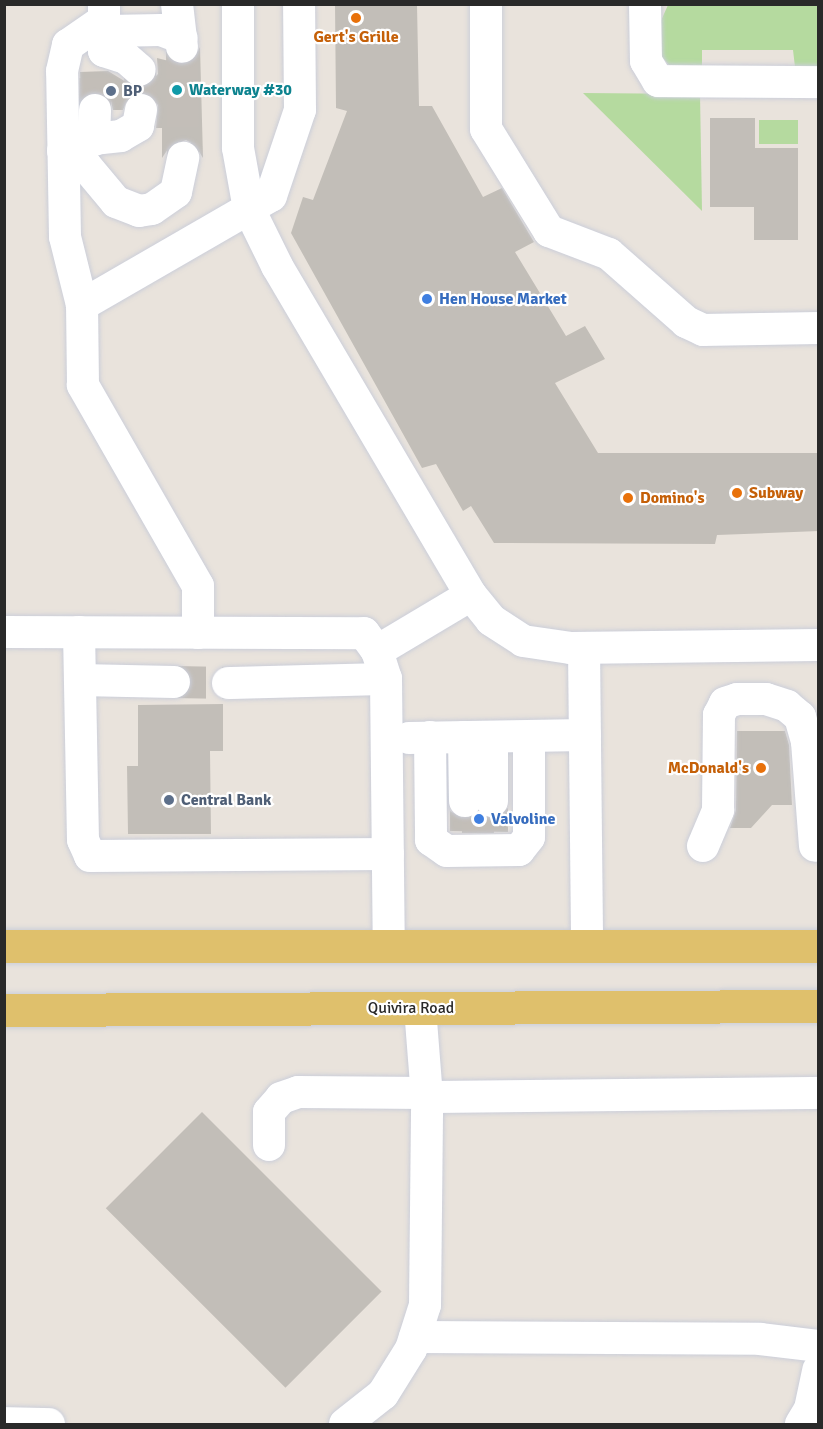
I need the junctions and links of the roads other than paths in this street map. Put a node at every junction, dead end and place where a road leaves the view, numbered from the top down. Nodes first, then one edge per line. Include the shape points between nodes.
1 (238, 4) edge
2 (298, 4) edge
3 (486, 4) edge
4 (645, 4) edge
5 (178, 21) edge
6 (107, 46) edge
7 (819, 82) edge
8 (97, 144) junction
9 (249, 209) junction
10 (82, 305) junction
11 (819, 328) edge
12 (471, 595) junction
13 (4, 632) edge
14 (80, 632) junction
15 (198, 633) junction
16 (819, 645) edge
17 (584, 648) junction
18 (382, 665) junction
19 (80, 680) junction
20 (174, 682) tunnel mouth
21 (228, 683) tunnel mouth
22 (766, 699) junction
23 (819, 705) edge
24 (585, 735) junction
25 (529, 736) junction
26 (430, 737) junction
27 (478, 737) junction
28 (387, 738) junction
29 (478, 801) tunnel mouth
30 (817, 808) edge
31 (703, 846) dead end
32 (815, 846) dead end
33 (388, 854) junction
34 (4, 946) edge
35 (389, 946) junction
36 (586, 946) junction
37 (819, 946) edge
38 (819, 1006) edge
39 (420, 1008) junction
40 (4, 1010) edge
41 (819, 1094) edge
42 (427, 1095) junction
43 (269, 1145) dead end
44 (415, 1337) junction
45 (819, 1346) edge
46 (819, 1370) edge
47 (362, 1419) edge
48 (4, 1423) edge
49 (49, 1425) edge
50 (801, 1425) edge

1 - 9 lane via 238,148
2 - 9 lane via 300,110 271,196
3 - 11 lane via 486,129 549,231 609,254 686,322 703,330
4 - 7 lane via 646,61 658,81
5 - 6 lane
6 - 8 lane via 72,41 65,50
8 - 8 lane via 123,207 152,209 176,192 182,165 156,193 143,197 123,192
8 - 10 lane via 65,237
9 - 10 lane
9 - 12 lane via 277,266
10 - 15 lane via 83,385 198,586
12 - 17 lane via 491,620 524,641
12 - 18 lane
13 - 14 lane
14 - 15 lane
14 - 19 lane
15 - 18 lane via 364,633
16 - 17 lane
17 - 24 lane
18 - 21 lane
18 - 28 lane
19 - 20 lane
19 - 33 lane via 83,840 90,856
22 - 23 lane via 803,696
22 - 30 lane via 787,706 800,717 807,742 809,804
22 - 31 lane via 725,703 719,715 718,810
24 - 25 lane
24 - 36 lane
25 - 26 lane via 528,843 519,850 478,843 442,850 431,840
25 - 27 lane
26 - 27 lane
26 - 28 lane
27 - 29 lane
28 - 33 lane
30 - 32 lane
33 - 35 lane
34 - 35 main road
35 - 36 main road
36 - 37 main road
38 - 39 main road, Quivira Road
39 - 40 main road, Quivira Road
39 - 42 lane
41 - 42 lane
42 - 43 lane via 298,1092 281,1098 269,1112
42 - 44 lane via 425,1305
44 - 45 lane via 760,1339
44 - 47 lane via 384,1394
46 - 50 lane via 810,1409
48 - 49 lane

